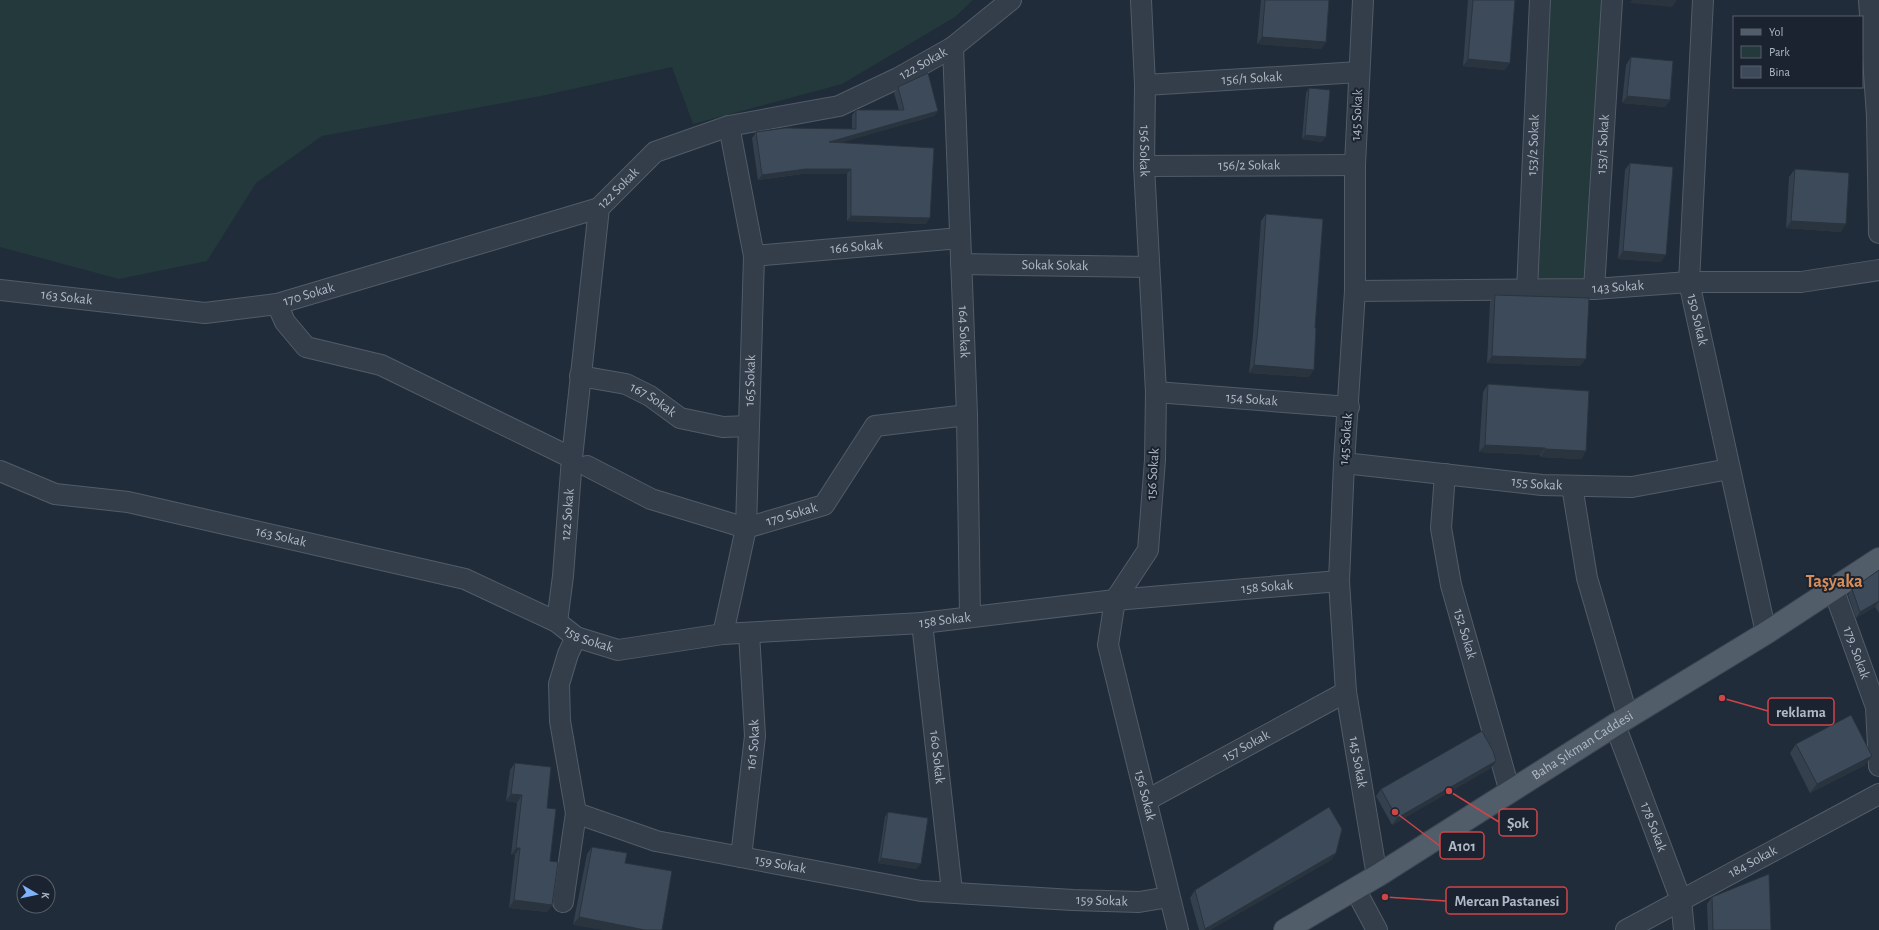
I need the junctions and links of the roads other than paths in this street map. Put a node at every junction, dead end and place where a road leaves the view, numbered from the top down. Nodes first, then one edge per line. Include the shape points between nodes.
1 (1011, 0) edge
2 (1141, 0) edge
3 (1363, 0) edge
4 (1540, 0) edge
5 (1612, 0) edge
6 (1703, 0) edge
7 (1869, 0) edge
8 (953, 47) junction
9 (1359, 72) junction
10 (1145, 84) junction
11 (730, 126) junction
12 (1355, 165) junction
13 (1144, 166) junction
14 (599, 208) junction
15 (1879, 233) edge
16 (960, 238) junction
17 (754, 256) junction
18 (960, 264) junction
19 (1149, 267) junction
20 (1879, 270) edge
21 (1689, 282) junction
22 (1594, 289) junction
23 (0, 290) edge
24 (1527, 290) junction
25 (1355, 291) junction
26 (277, 304) junction
27 (580, 376) junction
28 (1156, 392) junction
29 (1349, 407) junction
30 (967, 415) junction
31 (749, 426) junction
32 (580, 462) junction
33 (1344, 463) junction
34 (1730, 470) junction
35 (0, 471) edge
36 (1445, 474) junction
37 (1572, 486) junction
38 (746, 528) junction
39 (1879, 560) edge
40 (1339, 581) junction
41 (1833, 588) junction
42 (1115, 600) junction
43 (970, 616) junction
44 (557, 622) junction
45 (922, 623) junction
46 (749, 633) junction
47 (722, 634) junction
48 (1766, 634) junction
49 (576, 637) junction
50 (1346, 692) junction
51 (1878, 707) edge
52 (1621, 721) junction
53 (1879, 766) edge
54 (1510, 792) junction
55 (1879, 794) edge
56 (1147, 800) junction
57 (576, 813) junction
58 (741, 856) junction
59 (1377, 876) junction
60 (1355, 889) junction
61 (952, 892) junction
62 (1170, 897) junction
63 (1680, 900) junction
64 (562, 902) dead end
65 (1178, 930) edge
66 (1285, 930) edge
67 (1377, 930) edge
68 (1626, 930) edge
69 (1684, 930) edge

1 - 8 street, 122 Sokak
2 - 10 street, 156 Sokak
3 - 9 street, 145 Sokak
4 - 24 street, 153/2 Sokak
5 - 22 street, 153/1 Sokak
6 - 21 street, 150 Sokak
7 - 15 street via 1877,116
8 - 11 street, 122 Sokak via 898,78 839,106
8 - 16 street, 164 Sokak
9 - 10 street, 156/1 Sokak
9 - 12 street, 145 Sokak
10 - 13 street, 156 Sokak
11 - 14 street, 122 Sokak via 655,152
11 - 17 street, 165 Sokak
12 - 13 street, 156/2 Sokak
12 - 25 street, 145 Sokak
13 - 19 street, 156 Sokak
14 - 26 street, 170 Sokak
14 - 27 street, 122 Sokak
16 - 17 street, 166 Sokak
16 - 18 street, 164 Sokak
17 - 31 street, 165 Sokak
18 - 19 street, Sokak Sokak
18 - 30 street, 164 Sokak
19 - 28 street, 156 Sokak
20 - 21 street, 143 Sokak via 1801,282
21 - 22 street, 143 Sokak
21 - 34 street, 150 Sokak
22 - 24 street, 143 Sokak
23 - 26 street, 163 Sokak via 205,313
24 - 25 street, 143 Sokak
25 - 29 street, 145 Sokak
26 - 32 street, 170 Sokak via 285,322 306,347 381,365
27 - 31 street, 167 Sokak via 626,384 650,396 680,418 723,427
27 - 32 street, 122 Sokak
28 - 29 street, 154 Sokak
28 - 42 street, 156 Sokak via 1155,460 1148,550
29 - 33 street, 145 Sokak
30 - 38 street, 170 Sokak via 875,426 824,504
30 - 43 street, 164 Sokak
31 - 38 street, 165 Sokak
32 - 38 street, 170 Sokak via 651,499
32 - 44 street, 122 Sokak
33 - 36 street, 155 Sokak
33 - 40 street, 145 Sokak
34 - 37 street, 155 Sokak via 1632,487
34 - 48 street, 150 Sokak
35 - 44 street, 163 Sokak via 55,494 128,502 465,580
36 - 37 street, 155 Sokak
36 - 54 street, 152 Sokak via 1441,528 1451,585
37 - 52 street, 178 Sokak via 1587,578
38 - 47 street, 165 Sokak
39 - 41 main road, Baha Şıkman Caddesi
40 - 42 street, 158 Sokak
40 - 50 street, 145 Sokak
41 - 48 main road, Baha Şıkman Caddesi
41 - 51 street, 179. Sokak
42 - 43 street, 158 Sokak
42 - 56 street, 156 Sokak via 1108,645
43 - 45 street, 158 Sokak
44 - 49 street, 158 Sokak
45 - 46 street, 158 Sokak
45 - 61 street, 160 Sokak
46 - 47 street, 158 Sokak
46 - 58 street, 161 Sokak via 755,736
47 - 49 street, 158 Sokak via 618,650
48 - 52 main road, Baha Şıkman Caddesi
49 - 57 street via 559,684 560,721
50 - 56 street, 157 Sokak
50 - 59 street, 145 Sokak
51 - 53 street, 179. Sokak
52 - 54 main road, Baha Şıkman Caddesi
52 - 63 street, 178 Sokak
54 - 59 main road, Baha Şıkman Caddesi
55 - 63 street, 184 Sokak
56 - 62 street, 156 Sokak
57 - 58 street, 159 Sokak via 656,841
57 - 64 street
58 - 61 street, 159 Sokak via 921,891
59 - 60 main road, Baha Şıkman Caddesi
60 - 66 main road, Baha Şıkman Caddesi
60 - 67 street
61 - 62 street, 159 Sokak via 1138,902
62 - 65 street, 156 Sokak
63 - 68 street, 184 Sokak
63 - 69 street, 178 Sokak

